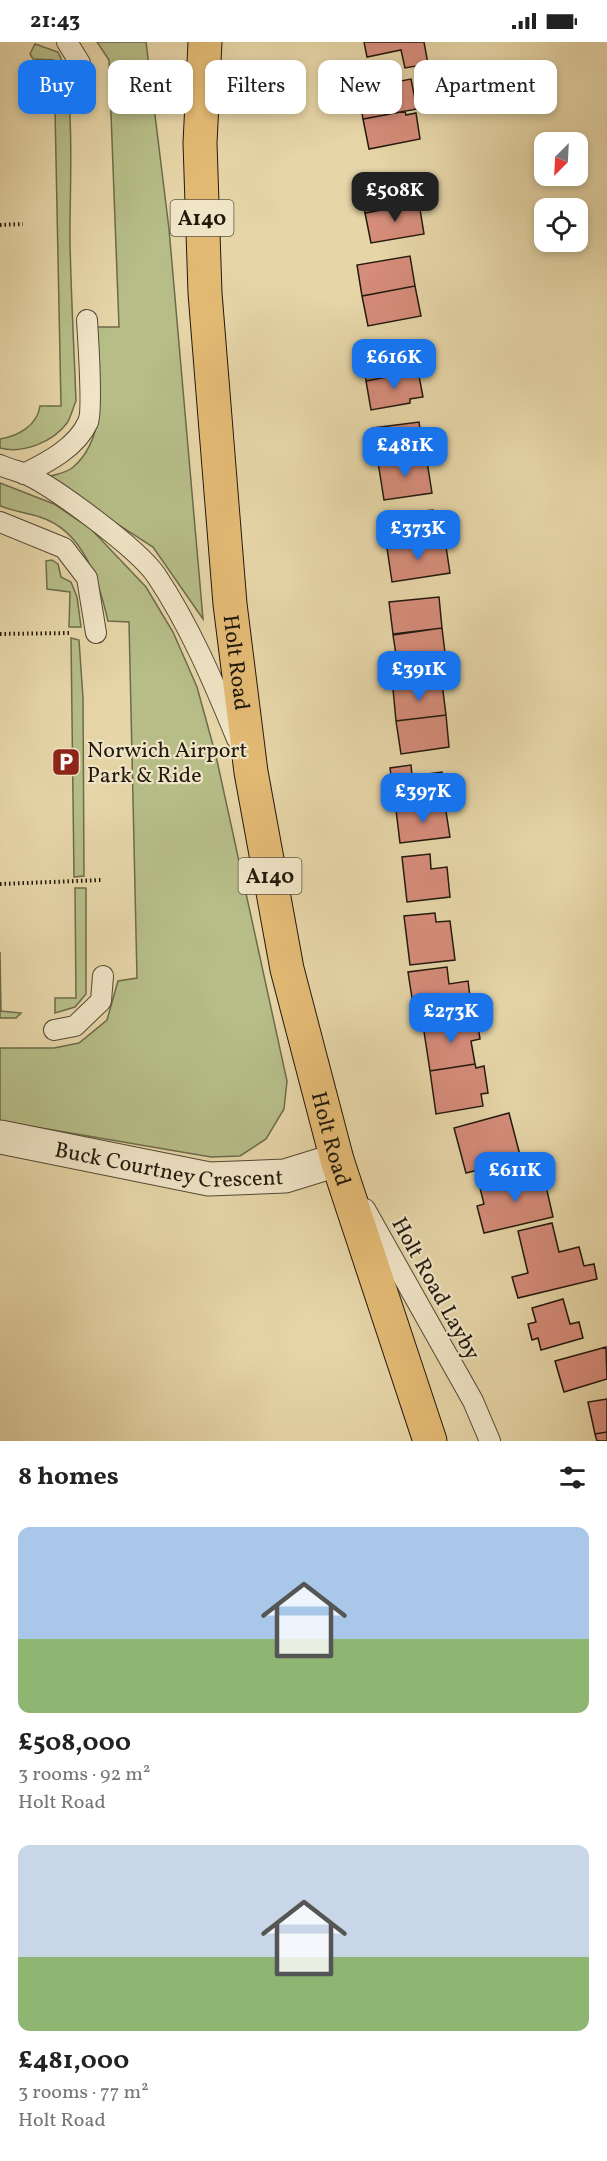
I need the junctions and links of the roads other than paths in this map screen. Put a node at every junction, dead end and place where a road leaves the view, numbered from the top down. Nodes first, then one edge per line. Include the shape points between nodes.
1 (67, 42) edge
2 (205, 42) edge
3 (78, 60) edge
4 (87, 320) dead end
5 (0, 465) edge
6 (24, 474) junction
7 (0, 522) edge
8 (96, 633) road end
9 (251, 772) junction
10 (103, 976) dead end
11 (54, 1030) dead end
12 (0, 1137) edge
13 (338, 1160) junction
14 (430, 1441) edge
15 (490, 1441) edge

1 - 3 lane
2 - 9 highway, Holt Road / A140 via 200,143 205,293 230,604
4 - 6 lane via 90,419 80,436 50,460
5 - 6 lane
6 - 9 lane via 111,533 155,573 202,655
7 - 8 lane via 64,548 87,578
9 - 13 highway, Holt Road / A140 via 287,969
10 - 11 lane via 101,1001 75,1026
12 - 13 street, Buck Courtney Crescent via 209,1179 285,1176
13 - 14 highway, Holt Road / A140
13 - 15 lane, Holt Road Layby via 473,1401

